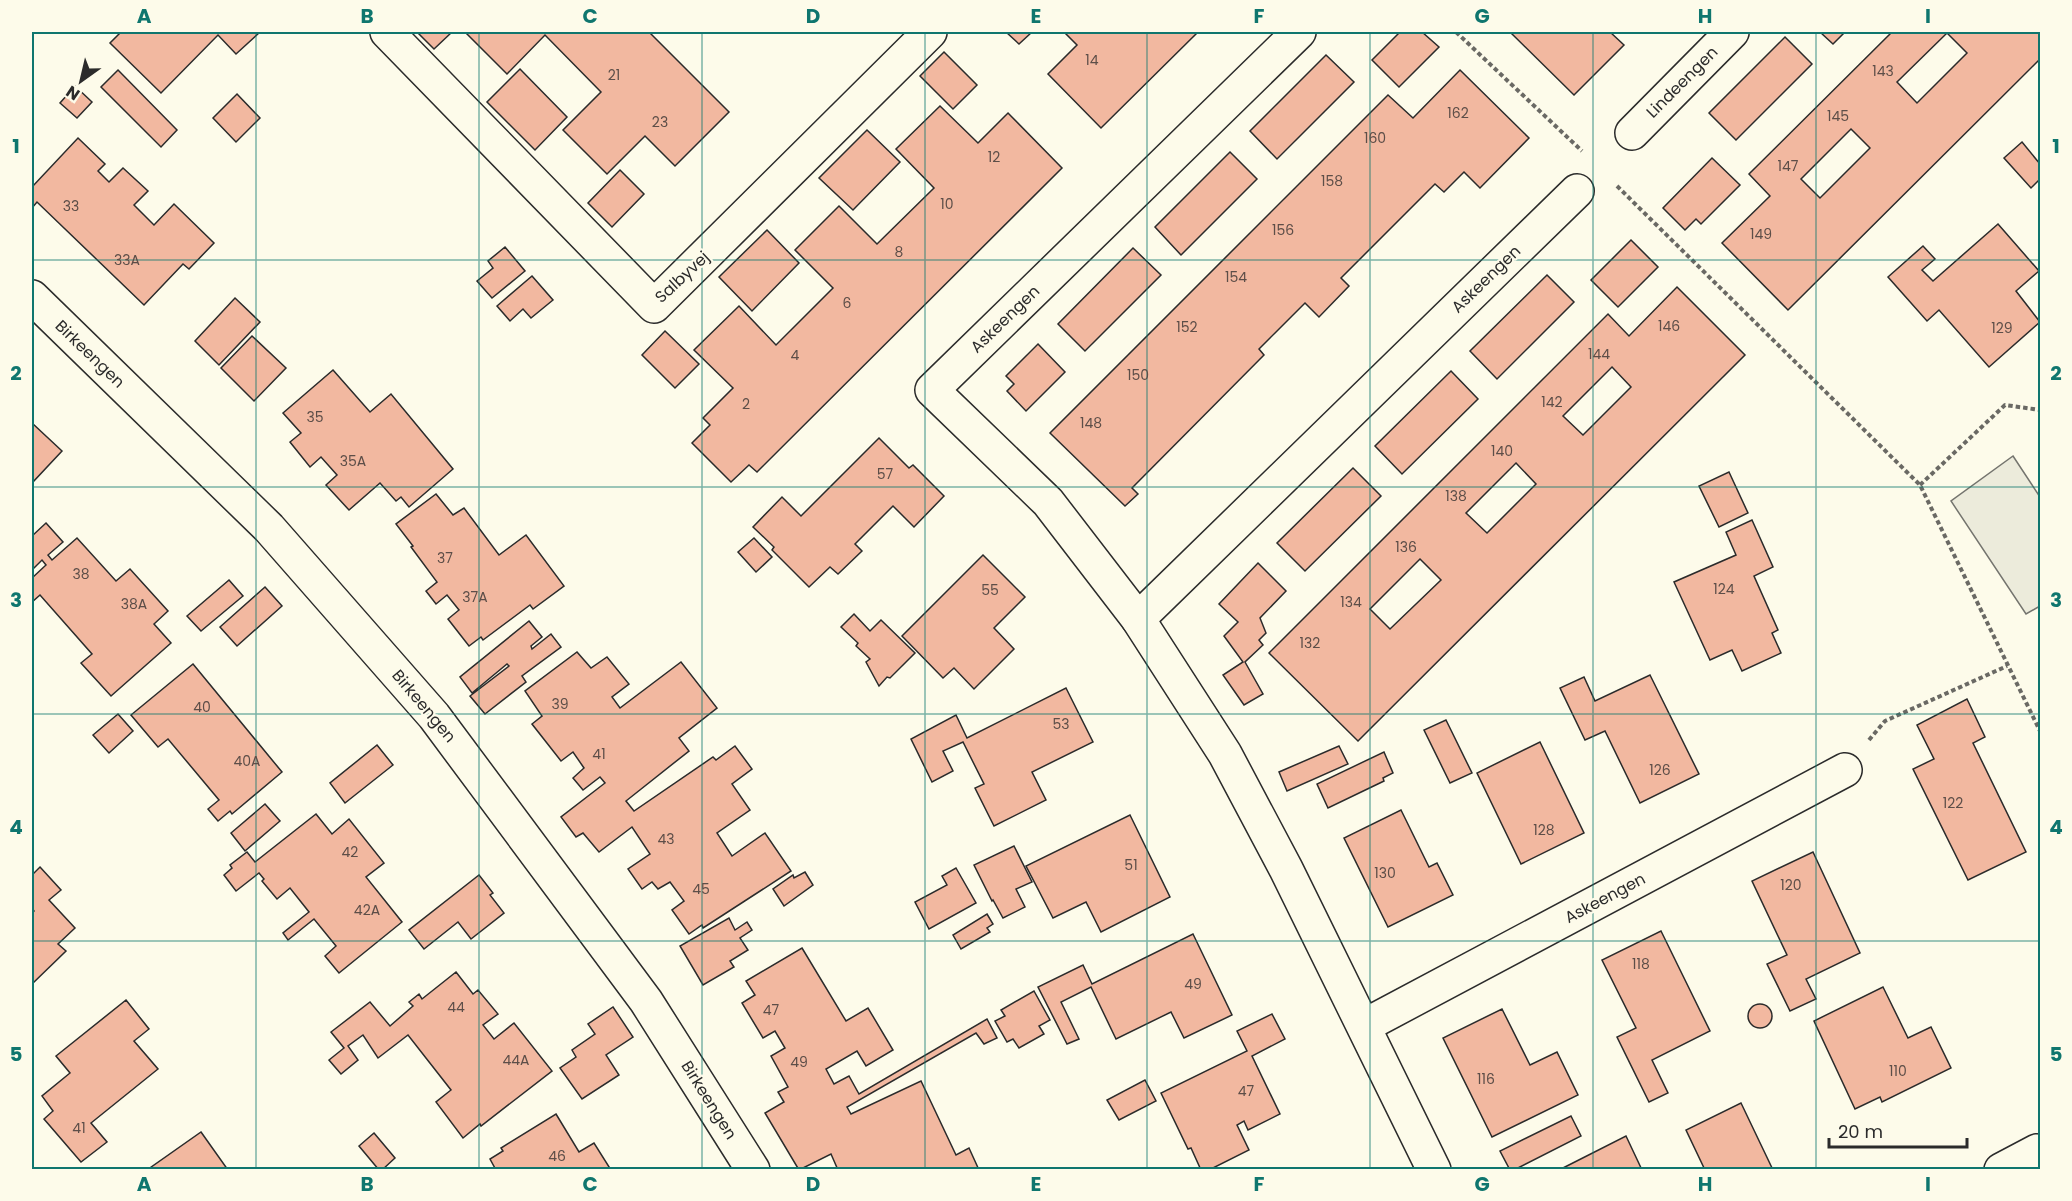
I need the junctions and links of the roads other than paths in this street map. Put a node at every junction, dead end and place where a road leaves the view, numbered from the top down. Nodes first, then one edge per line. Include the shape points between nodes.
1 (387, 32) edge
2 (930, 32) edge
3 (1299, 32) edge
4 (1732, 32) edge
5 (1632, 133) dead end
6 (1577, 191) dead end
7 (32, 297) edge
8 (1138, 619) junction
9 (1845, 770) road end
10 (1364, 1026) junction
11 (2037, 1151) dead end
12 (753, 1170) edge
13 (1434, 1170) edge
14 (2001, 1170) edge

1 - 2 street, Salbyvej via 654,306
3 - 8 street, Askeengen via 932,390 1048,502
4 - 5 street, Lindeengen
6 - 8 street, Askeengen
7 - 12 street, Birkeengen via 269,528 434,716 646,1001
8 - 10 street, Askeengen via 1225,754
9 - 10 street, Askeengen
10 - 13 street, Askeengen
11 - 14 street

